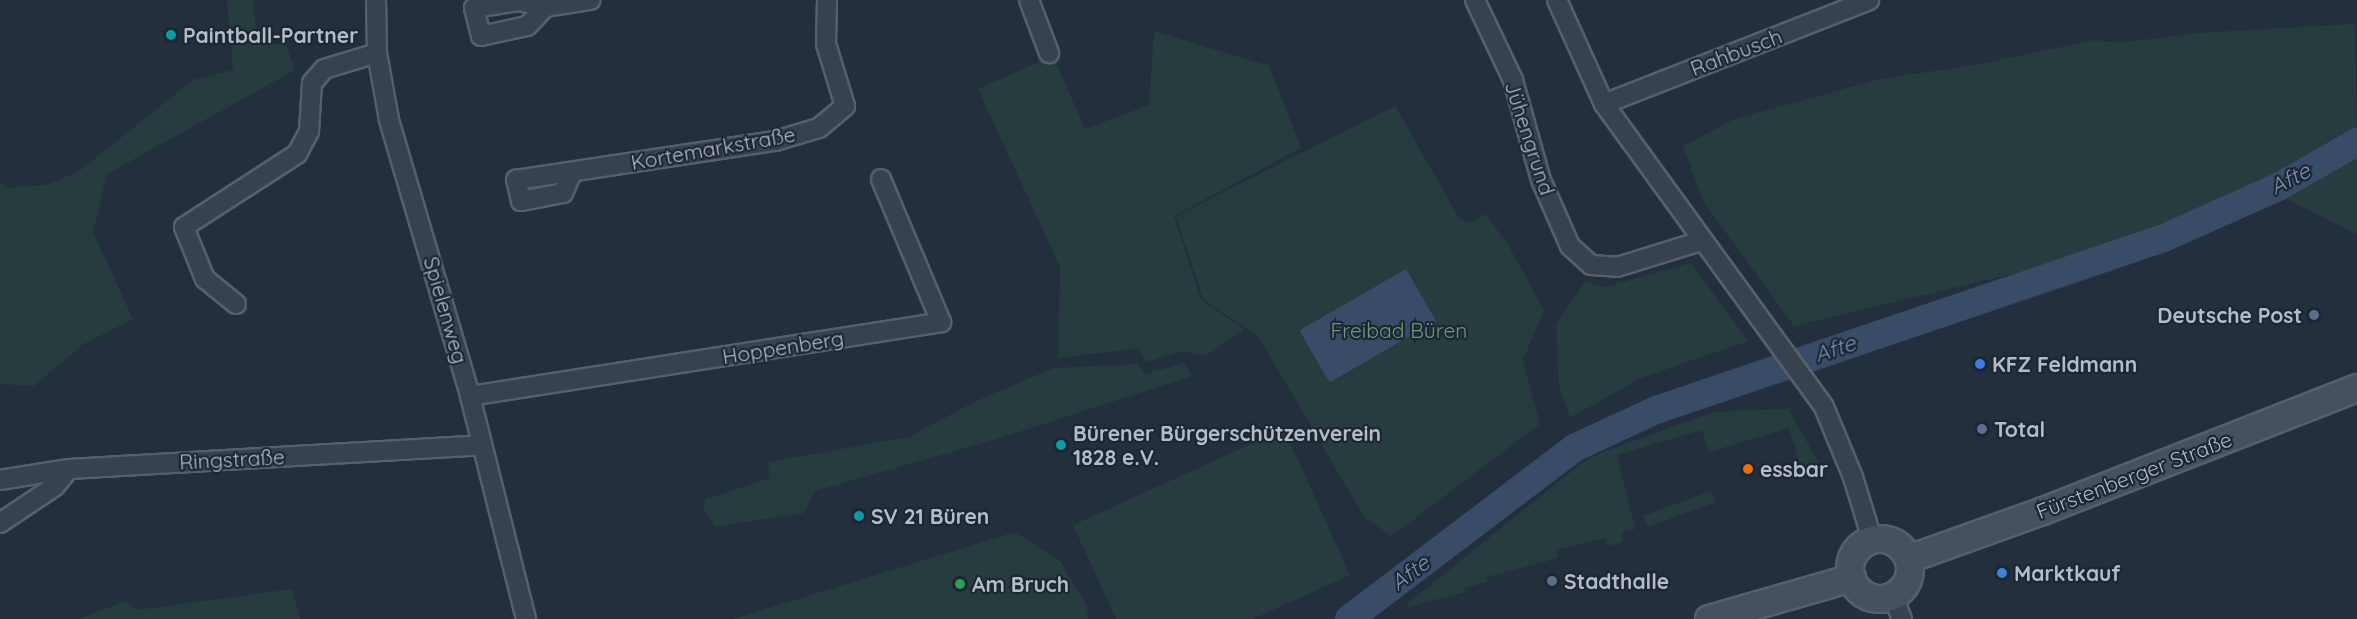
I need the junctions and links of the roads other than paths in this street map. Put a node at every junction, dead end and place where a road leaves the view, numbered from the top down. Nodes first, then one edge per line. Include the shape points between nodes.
1 (376, 0) edge
2 (590, 0) edge
3 (827, 0) edge
4 (1029, 0) edge
5 (1475, 0) edge
6 (1558, 0) edge
7 (1869, 0) edge
8 (544, 7) dead end
9 (377, 53) junction
10 (1049, 53) dead end
11 (1604, 104) junction
12 (572, 172) dead end
13 (881, 179) dead end
14 (1701, 241) junction
15 (236, 304) dead end
16 (2357, 388) edge
17 (470, 396) junction
18 (482, 445) junction
19 (69, 469) junction
20 (0, 480) edge
21 (0, 523) edge
22 (1872, 540) junction
23 (1909, 559) junction
24 (1852, 578) junction
25 (1897, 608) edge
26 (526, 619) edge
27 (1709, 619) edge

1 - 9 street, Spielenweg
2 - 8 street
3 - 12 street, Kortemarkstraße via 826,45 845,106 819,128 775,141
4 - 10 street
5 - 14 street, Jühengrund via 1513,80 1541,180 1570,246 1591,265 1617,267
6 - 11 street
7 - 11 street, Rahbusch
9 - 15 street via 324,69 312,83 309,131 297,154 184,227 205,279
9 - 17 street, Spielenweg via 389,120
11 - 14 street
13 - 17 street, Hoppenberg via 941,322
14 - 22 street via 1824,407 1853,477
16 - 23 main road, Fürstenberger Straße
17 - 18 street, Spielenweg
18 - 19 street, Ringstraße
18 - 26 street, Spielenweg
19 - 20 street, Ringstraße
19 - 21 street via 55,486
22 - 23 main road via 1890,540
22 - 24 main road via 1857,550 1850,568
23 - 25 main road via 1906,585
24 - 25 main road via 1868,596
24 - 27 main road

